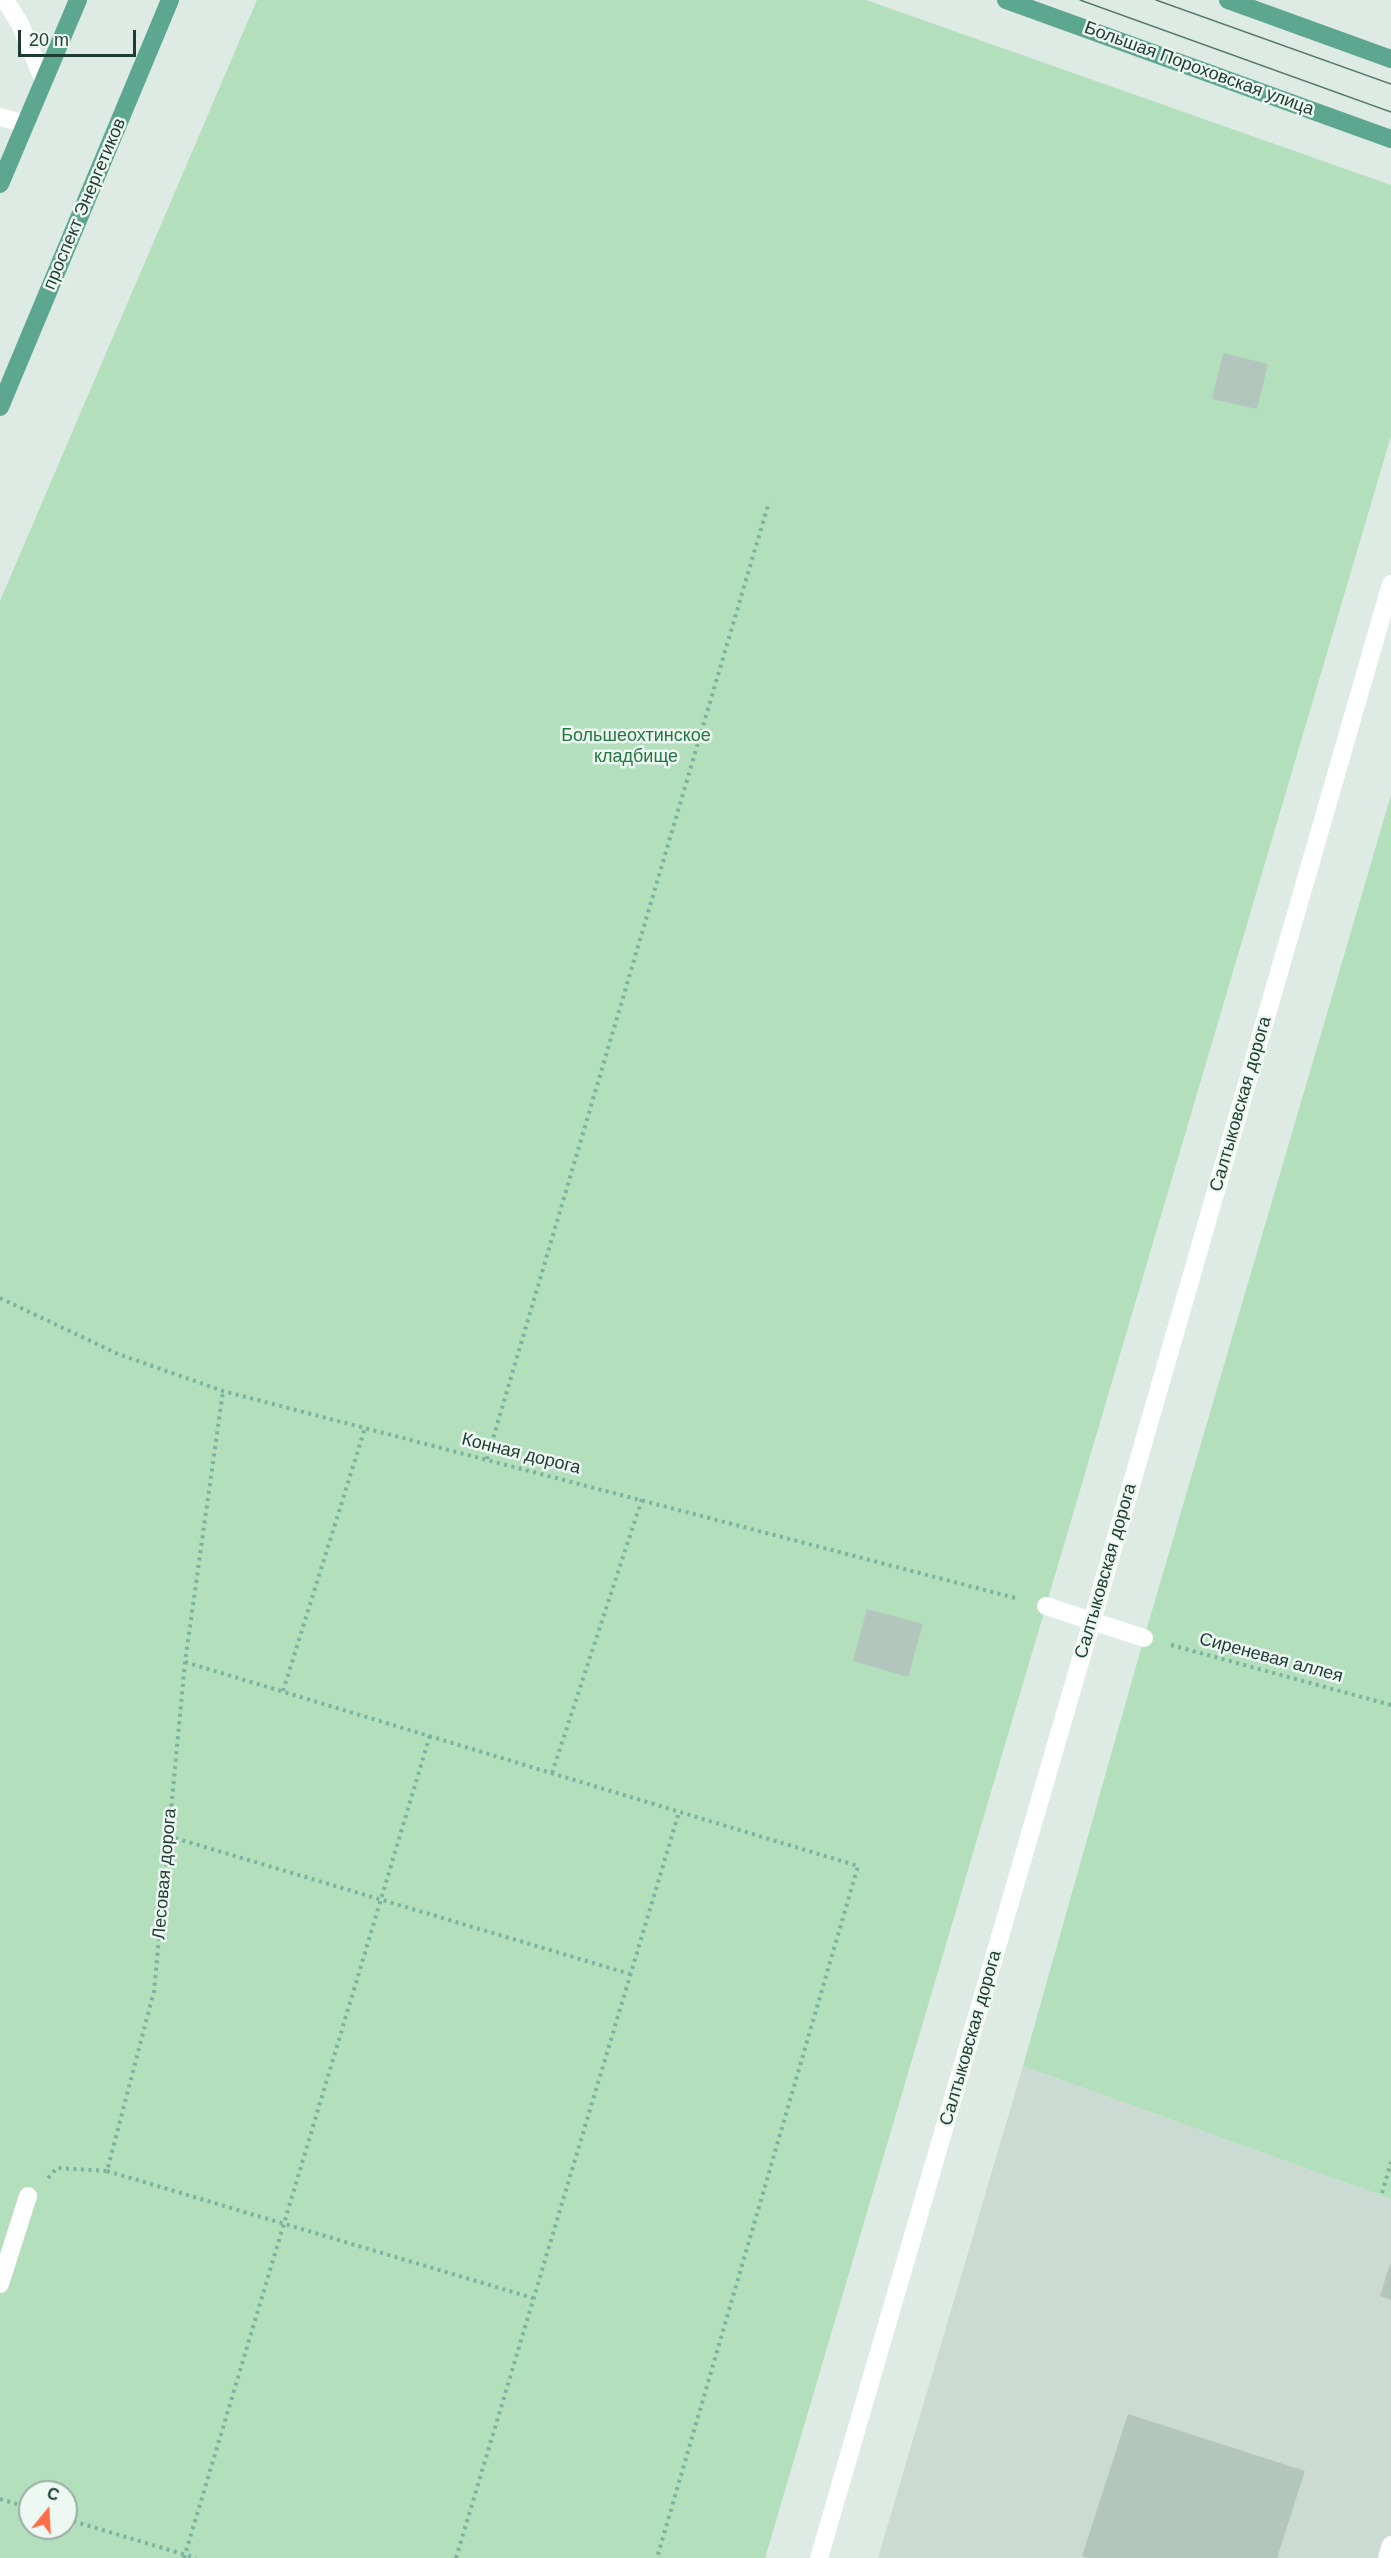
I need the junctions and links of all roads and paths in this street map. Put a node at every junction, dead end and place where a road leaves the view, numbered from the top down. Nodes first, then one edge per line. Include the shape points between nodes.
1 (5, 0) edge
2 (78, 0) edge
3 (170, 0) edge
4 (1006, 0) edge
5 (1228, 0) edge
6 (1391, 59) edge
7 (44, 81) junction
8 (0, 117) edge
9 (26, 124) junction
10 (1391, 139) edge
11 (0, 184) edge
12 (0, 407) edge
13 (769, 502) dead end
14 (1391, 584) edge
15 (0, 1298) edge
16 (223, 1391) junction
17 (365, 1428) junction
18 (487, 1459) junction
19 (642, 1499) junction
20 (1046, 1606) joint
21 (1092, 1621) junction
22 (1144, 1638) joint
23 (184, 1662) junction
24 (283, 1691) junction
25 (1391, 1704) edge
26 (430, 1735) junction
27 (552, 1773) junction
28 (679, 1812) junction
29 (168, 1836) junction
30 (380, 1900) junction
31 (630, 1974) junction
32 (1391, 2162) edge
33 (107, 2171) junction
34 (1382, 2193) dead end
35 (28, 2196) joint
36 (284, 2224) junction
37 (0, 2284) edge
38 (533, 2298) junction
39 (0, 2499) edge
40 (18, 2504) edge
41 (78, 2523) edge
42 (1391, 2545) edge
43 (184, 2556) edge
44 (196, 2558) edge
45 (456, 2558) edge
46 (657, 2558) edge
47 (819, 2558) edge
48 (1387, 2558) edge

1 - 7 street via 20,24
2 - 7 main road
3 - 12 main road, проспект Энергетиков
4 - 10 main road, Большая Пороховская улица
5 - 6 main road
7 - 9 main road
8 - 9 street
9 - 11 main road
13 - 18 path
14 - 21 street, Салтыковская дорога
15 - 16 path, Конная дорога via 118,1354
16 - 17 path, Конная дорога
16 - 23 path, Лесовая дорога
17 - 18 path, Конная дорога
17 - 24 path
18 - 19 path, Конная дорога
19 - 20 path, Конная дорога
19 - 27 path
20 - 21 street
21 - 22 street
21 - 47 street, Салтыковская дорога
22 - 25 path, Сиреневая аллея
23 - 24 path
23 - 29 path, Лесовая дорога
24 - 26 path
26 - 27 path
26 - 30 path
27 - 28 path
28 - 31 path
28 - 46 path via 858,1866
29 - 30 path
29 - 33 path, Лесовая дорога via 154,1992
30 - 31 path
30 - 36 path
31 - 38 path
32 - 34 path
33 - 35 path via 57,2168
33 - 36 path
35 - 37 street
36 - 38 path
36 - 43 path
38 - 45 path
39 - 40 path
41 - 43 path
42 - 48 street
43 - 44 path

